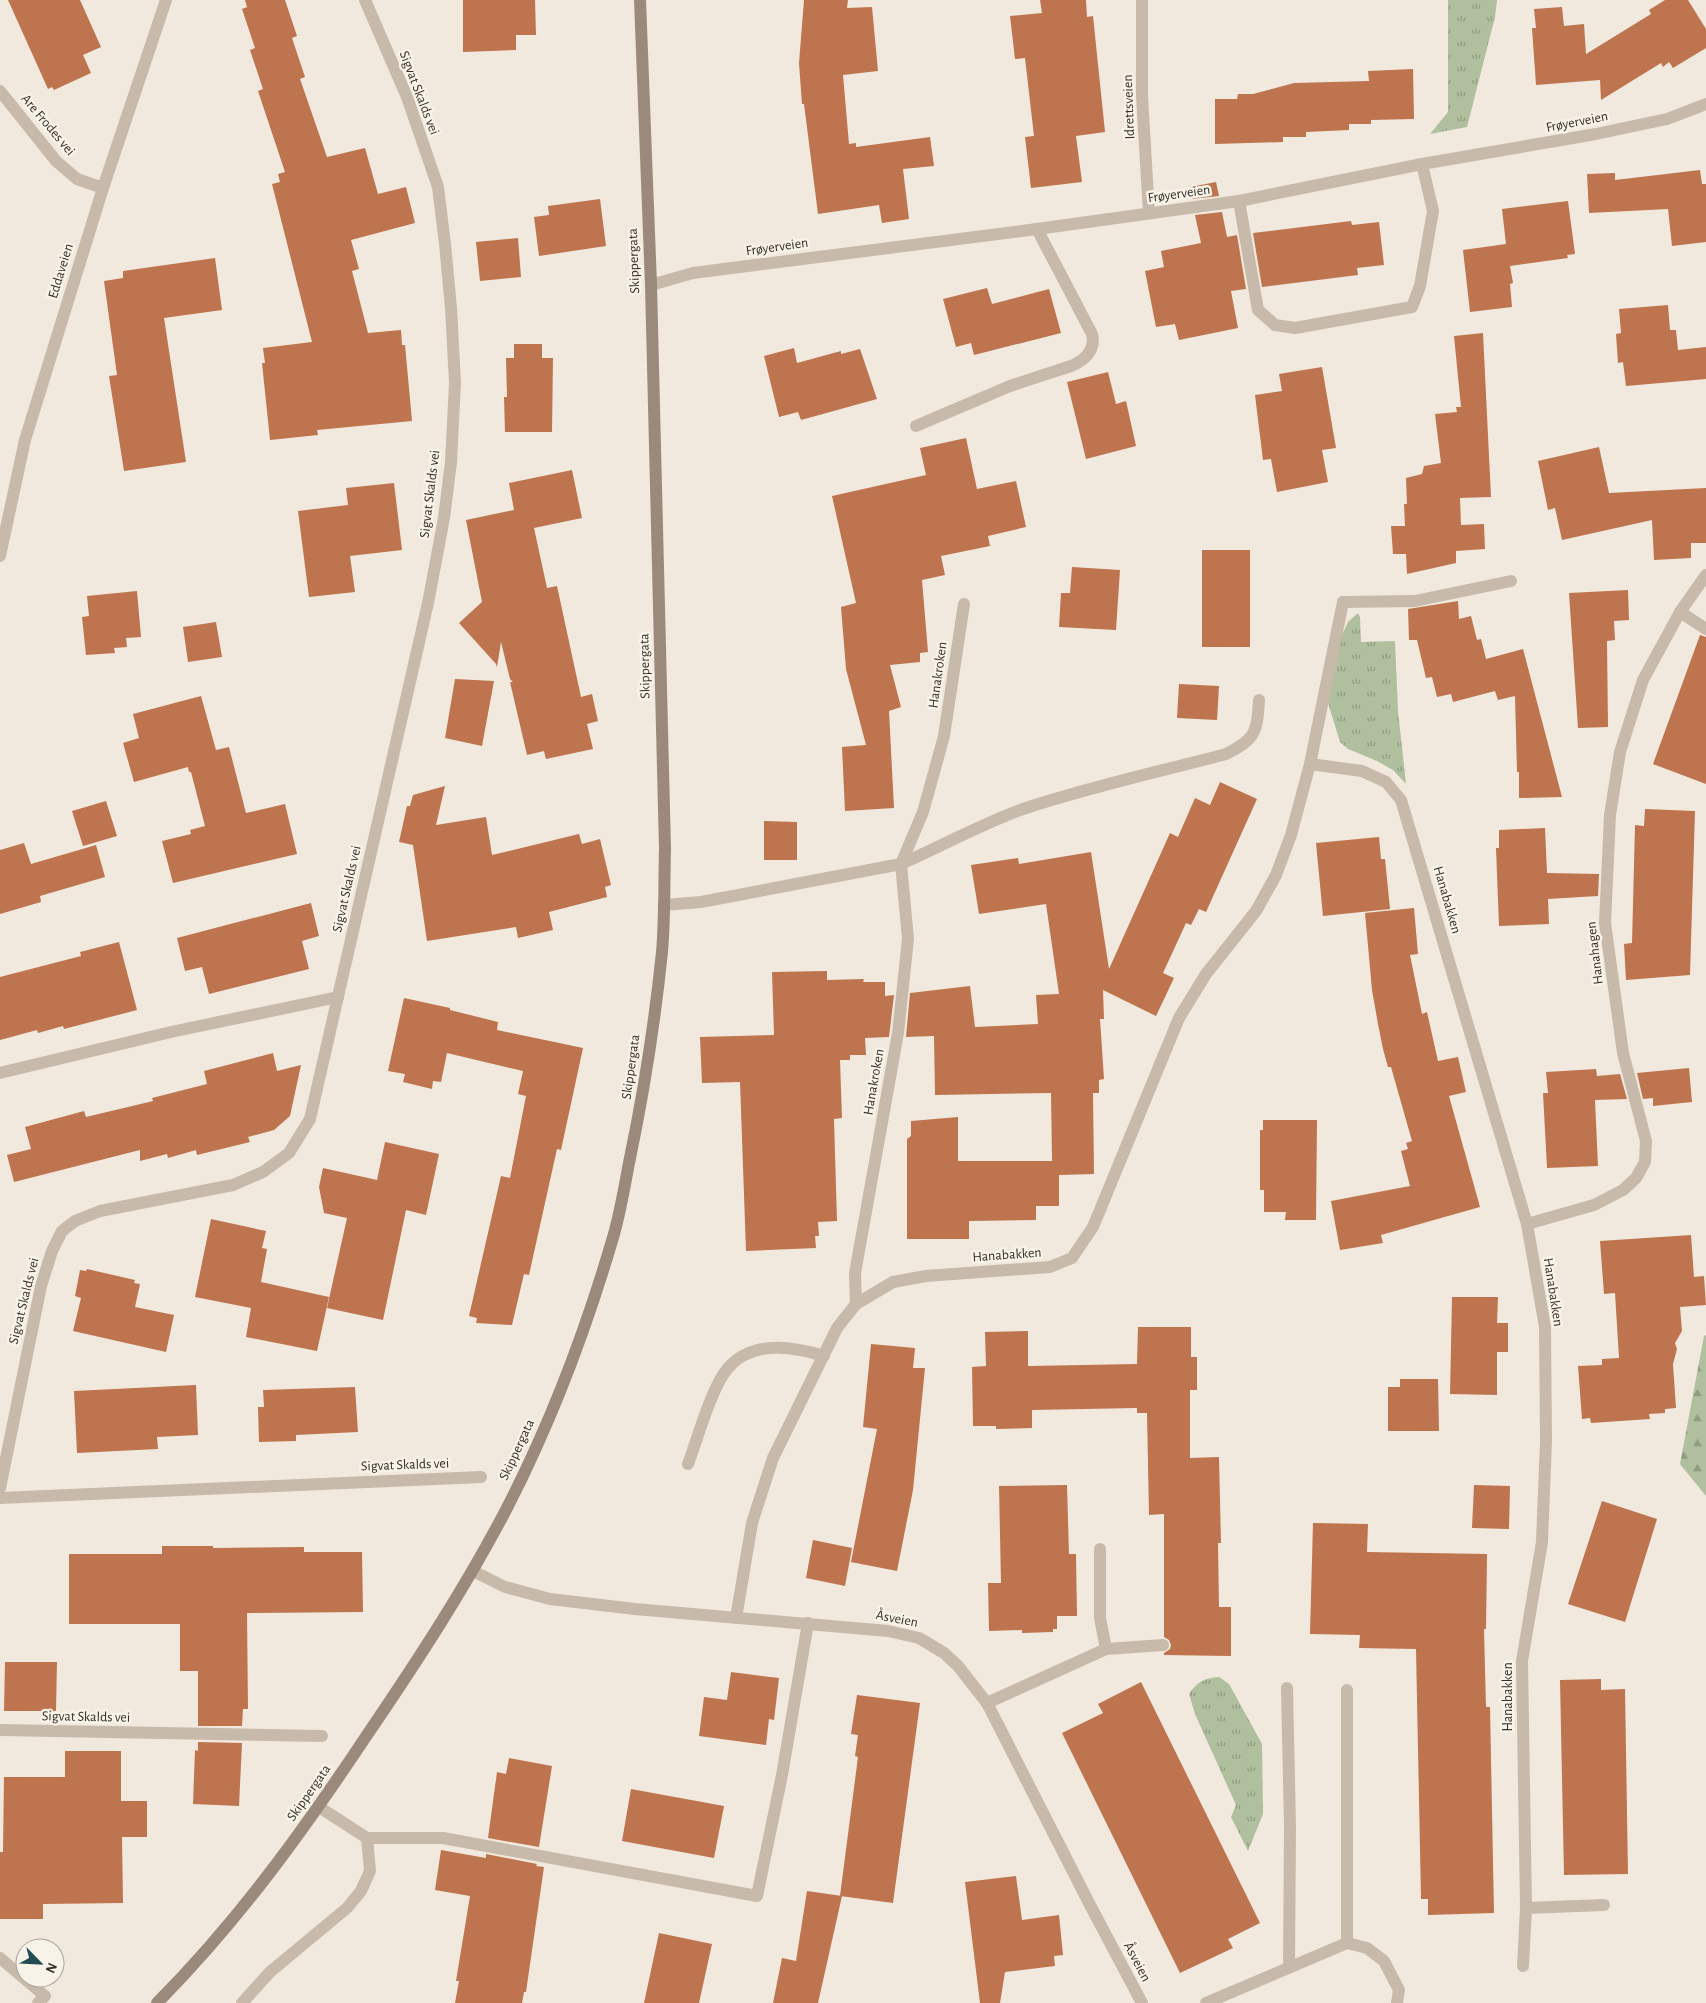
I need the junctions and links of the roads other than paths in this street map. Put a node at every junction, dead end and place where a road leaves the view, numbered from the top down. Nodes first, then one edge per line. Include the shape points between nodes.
1 (166, 0) edge
2 (365, 0) edge
3 (640, 0) edge
4 (1142, 0) edge
5 (0, 91) edge
6 (1706, 104) edge
7 (1422, 164) junction
8 (103, 188) junction
9 (1239, 201) junction
10 (1149, 213) junction
11 (1037, 229) junction
12 (650, 285) junction
13 (916, 426) dead end
14 (0, 556) edge
15 (1706, 575) edge
16 (1511, 581) dead end
17 (964, 604) dead end
18 (1680, 612) junction
19 (1706, 629) edge
20 (1259, 700) dead end
21 (1310, 764) junction
22 (902, 864) junction
23 (664, 905) junction
24 (338, 997) junction
25 (0, 1073) edge
26 (1527, 1224) junction
27 (856, 1304) junction
28 (824, 1356) junction
29 (688, 1464) dead end
30 (481, 1477) dead end
31 (0, 1488) edge
32 (0, 1498) edge
33 (1100, 1549) dead end
34 (473, 1571) junction
35 (736, 1618) junction
36 (808, 1623) junction
37 (1163, 1645) dead end
38 (1106, 1648) junction
39 (1287, 1688) dead end
40 (1347, 1690) dead end
41 (987, 1704) junction
42 (0, 1730) edge
43 (322, 1736) dead end
44 (319, 1807) junction
45 (366, 1838) junction
46 (1604, 1905) dead end
47 (1526, 1908) junction
48 (1347, 1943) junction
49 (0, 1958) edge
50 (1523, 1966) dead end
51 (1289, 1967) junction
52 (38, 2003) edge
53 (156, 2003) edge
54 (242, 2003) edge
55 (1142, 2003) edge
56 (1206, 2003) edge
57 (1397, 2003) edge

1 - 8 street, Eddaveien
2 - 24 street, Sigvat Skalds vei via 407,97 438,187 455,383 451,462 428,603
3 - 12 main road, Skippergata
4 - 10 street, Idrettsveien via 1142,96
5 - 8 street, Are Frodes vei via 56,161 78,179
6 - 7 street, Frøyerveien via 1667,119
7 - 9 street, Frøyerveien
7 - 9 street via 1433,211 1420,286 1412,307 1295,328 1275,325 1258,310
8 - 14 street, Eddaveien via 25,440
9 - 10 street, Frøyerveien
10 - 11 street, Frøyerveien
11 - 12 street, Frøyerveien via 693,273
11 - 13 street via 1092,334 1091,352 1071,366 1010,386
12 - 23 main road, Skippergata
15 - 18 street, Hanahagen
16 - 21 street, Hanabakken via 1414,601 1343,602
17 - 22 street, Hanakroken via 944,736 923,812
18 - 19 street
18 - 26 street, Hanahagen via 1643,680 1620,752 1610,815 1604,923 1623,1053 1646,1141 1644,1162 1636,1178 1608,1198
20 - 22 street via 1258,726 1254,733 1242,746 1226,754 1022,810 967,832
21 - 26 street, Hanabakken via 1362,771 1386,782 1401,800
21 - 27 street, Hanabakken via 1276,875 1256,911 1206,974 1179,1018 1093,1228 1072,1258 1050,1267 926,1276 893,1282
22 - 23 street via 701,902
22 - 27 street, Hanakroken via 908,939 898,1033 855,1273
23 - 34 main road, Skippergata via 662,953 641,1107 614,1232 582,1330 545,1426
24 - 25 street
24 - 31 street, Sigvat Skalds vei via 310,1120 289,1152 263,1172 233,1186 100,1211 75,1221 62,1231 41,1286
26 - 47 street, Hanabakken via 1544,1327 1546,1441 1542,1542 1522,1660
27 - 28 street, Hanabakken via 838,1328
28 - 29 street via 801,1348 766,1347 745,1355 728,1368 718,1384
28 - 35 street, Hanabakken via 773,1458 752,1523
30 - 32 street, Sigvat Skalds vei
33 - 38 street via 1100,1618
34 - 35 street, Åsveien via 505,1587 550,1599
34 - 44 main road, Skippergata
35 - 36 street, Åsveien
36 - 41 street, Åsveien via 888,1631 919,1638 958,1666
36 - 45 street via 782,1775 756,1896 443,1838
37 - 38 street
38 - 41 street
39 - 51 street
40 - 48 street
41 - 55 street, Åsveien
42 - 43 street, Sigvat Skalds vei
44 - 45 street
44 - 53 main road, Skippergata via 252,1898 196,1964
45 - 54 street via 370,1871 361,1891 347,1908 270,1972
46 - 47 street
47 - 50 street, Hanabakken
48 - 51 street
48 - 57 street via 1367,1948 1384,1961 1399,1990
49 - 52 street via 45,1996
51 - 56 street

